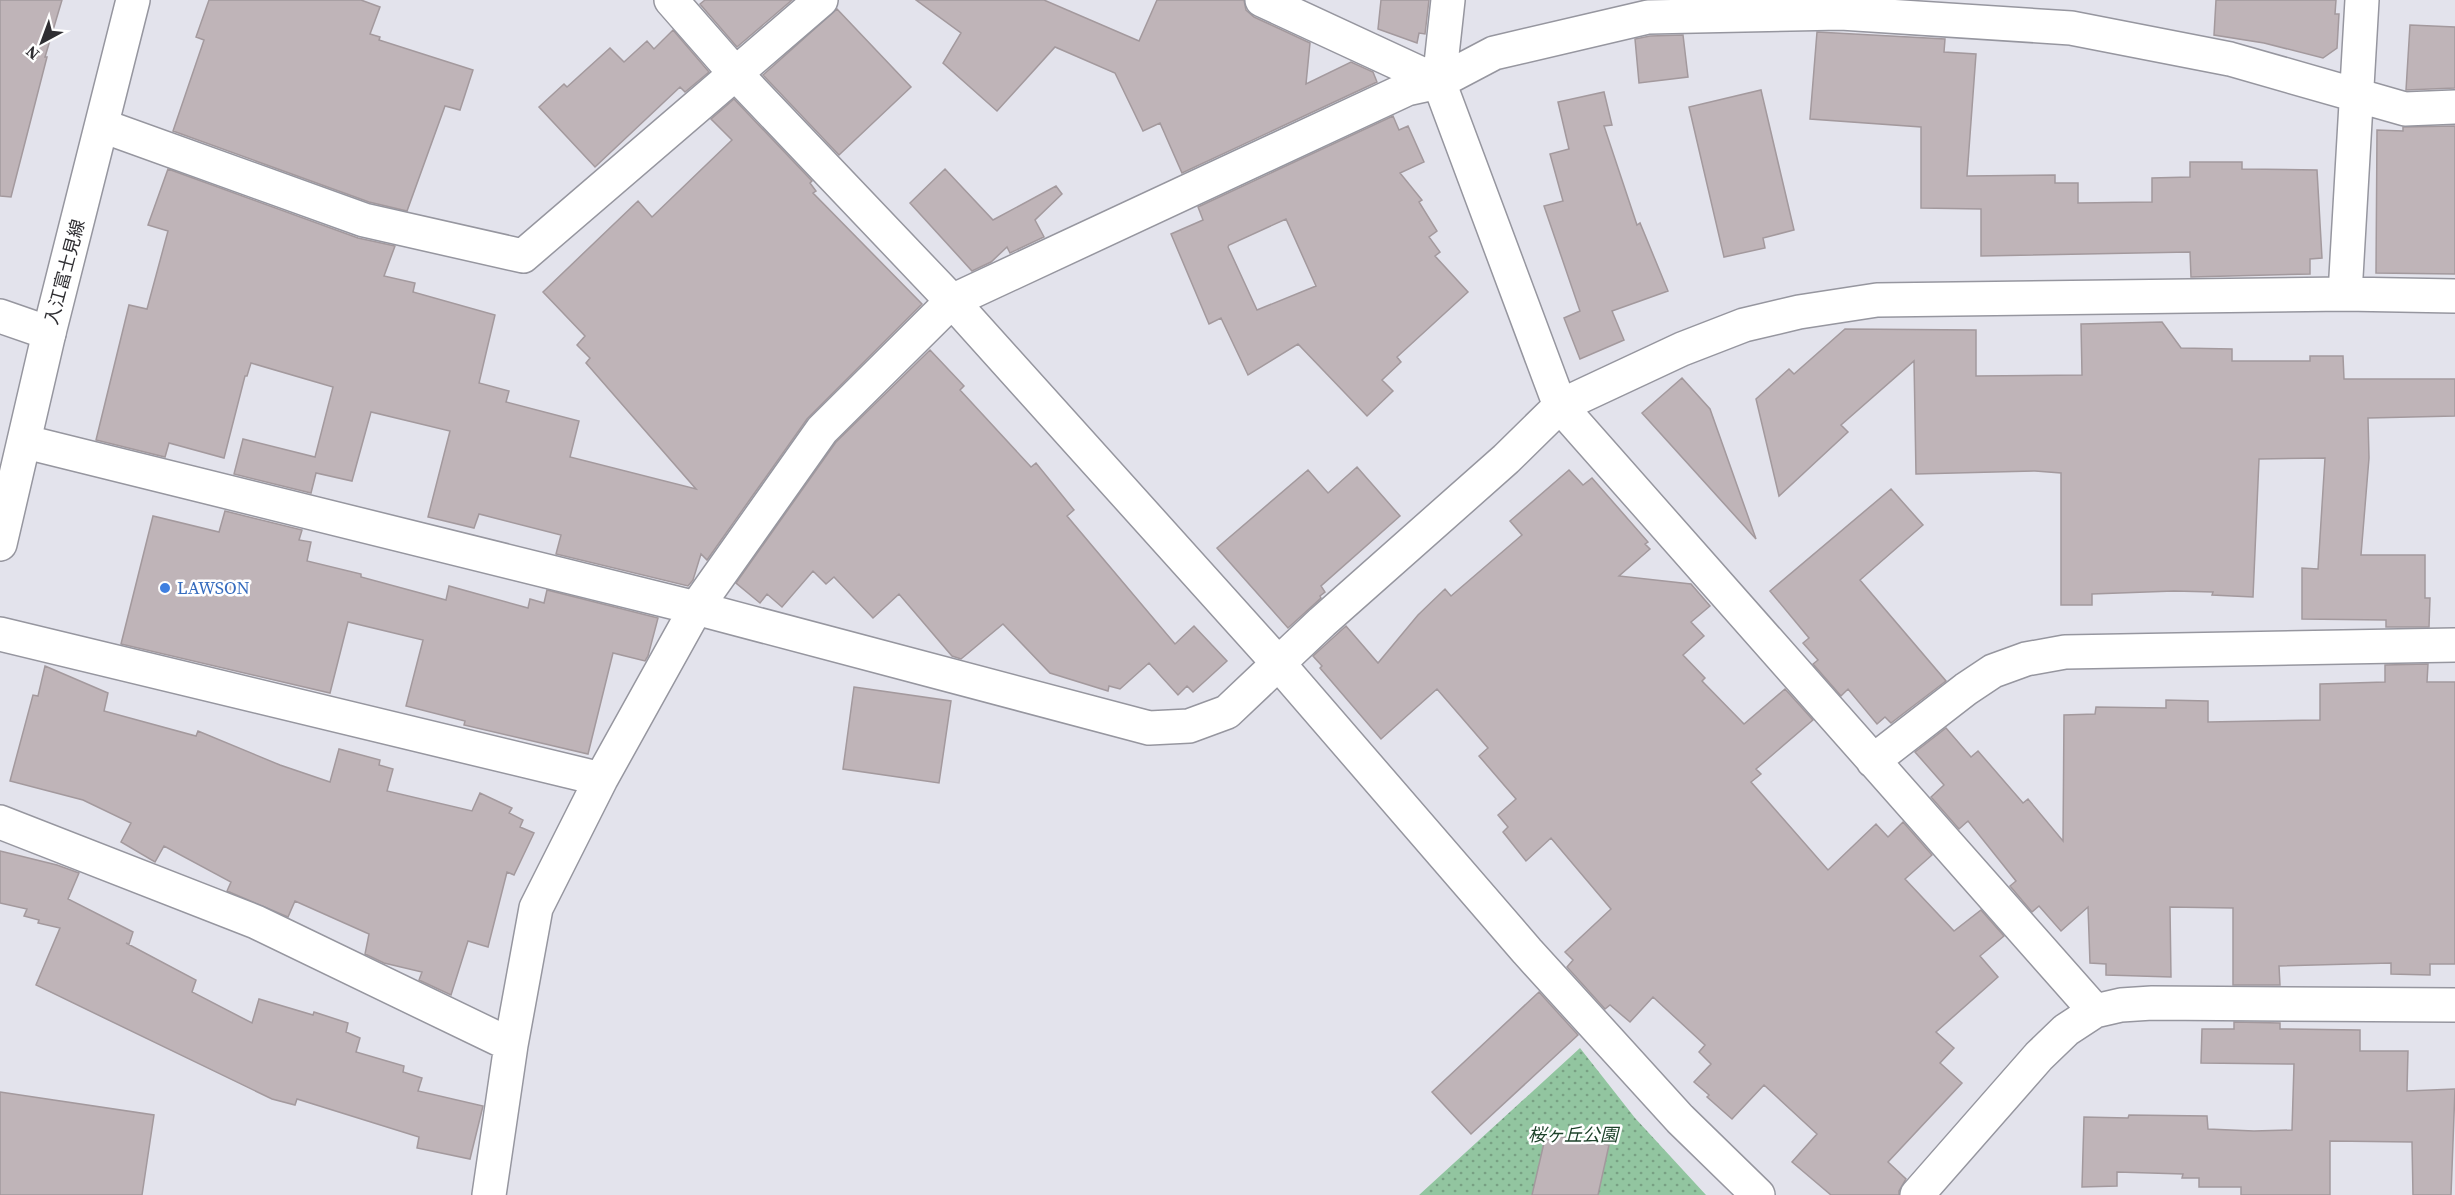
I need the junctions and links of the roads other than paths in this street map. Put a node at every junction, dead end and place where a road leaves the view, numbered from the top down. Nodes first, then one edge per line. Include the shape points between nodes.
1 (133, 0) edge
2 (671, 0) edge
3 (821, 0) edge
4 (1262, 0) edge
5 (1448, 0) edge
6 (2362, 0) edge
7 (735, 73) junction
8 (1439, 82) junction
9 (2357, 96) junction
10 (2455, 106) edge
11 (103, 126) junction
12 (2345, 294) junction
13 (2455, 296) edge
14 (952, 301) junction
15 (0, 316) edge
16 (49, 333) junction
17 (1560, 406) junction
18 (26, 442) junction
19 (0, 544) edge
20 (696, 608) junction
21 (0, 634) edge
22 (2455, 645) edge
23 (1278, 663) junction
24 (1873, 761) junction
25 (601, 779) junction
26 (0, 822) edge
27 (2455, 1005) edge
28 (2095, 1011) junction
29 (511, 1045) junction
30 (489, 1195) edge
31 (1758, 1195) edge
32 (1917, 1195) edge

1 - 11 street, 入江富士見線
2 - 7 street
3 - 7 street
4 - 8 street
5 - 8 street
6 - 9 street
7 - 11 street via 523,256 364,220
7 - 14 street
8 - 9 street via 1494,53 1648,17 1841,13 2071,28 2230,59
8 - 14 street via 1407,89
8 - 17 street
9 - 10 street via 2405,109
9 - 12 street
11 - 16 street, 入江富士見線
12 - 13 street
12 - 17 street via 1877,300 1744,325 1682,349
14 - 20 street via 822,430
14 - 23 street
15 - 16 street
16 - 18 street, 入江富士見線
17 - 23 street
17 - 24 street
18 - 19 street, 入江富士見線
18 - 20 street
20 - 23 street via 1149,728 1190,726 1227,712
20 - 25 street
21 - 25 street
22 - 24 street via 2065,652 2026,659 1993,671 1975,683
23 - 31 street via 1527,951 1680,1119
24 - 28 street
25 - 29 street via 536,908
26 - 29 street via 256,922
27 - 28 street via 2152,1004
28 - 32 street via 2066,1030 2039,1056
29 - 30 street

